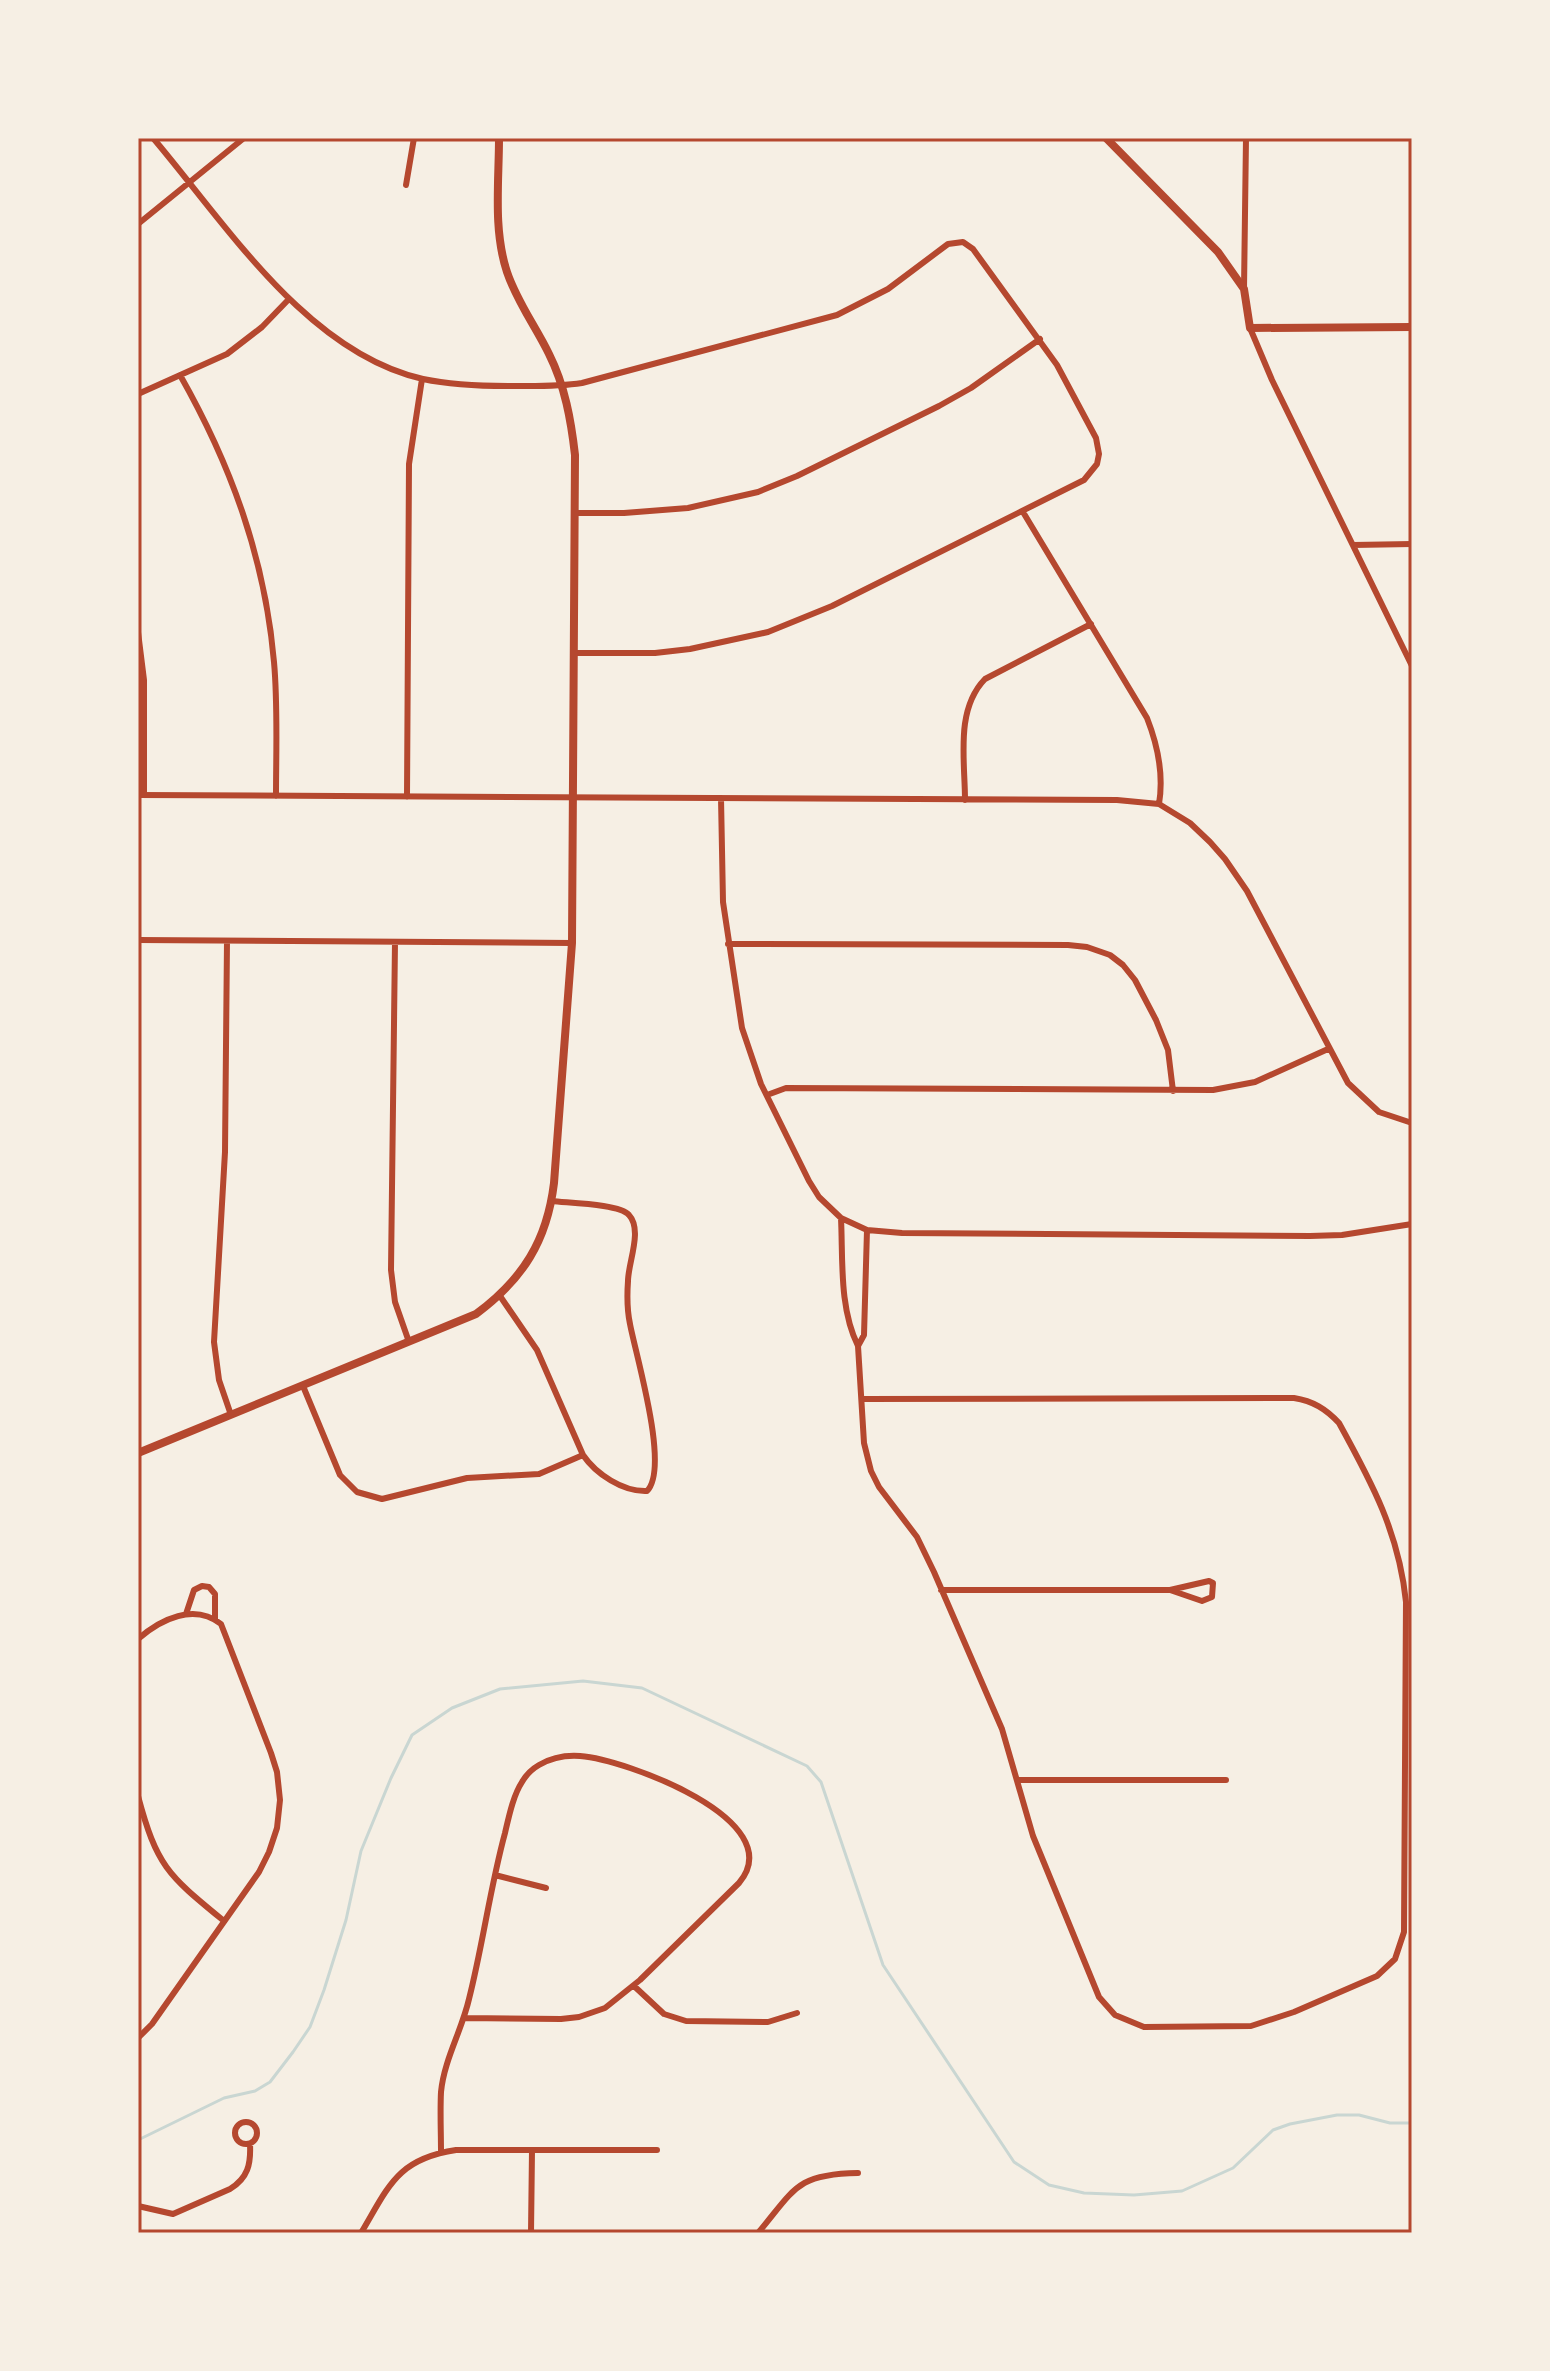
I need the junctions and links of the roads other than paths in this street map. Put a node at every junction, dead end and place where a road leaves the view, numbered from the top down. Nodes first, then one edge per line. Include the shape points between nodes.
1 (153, 138) edge
2 (244, 138) edge
3 (414, 138) edge
4 (499, 138) edge
5 (1106, 138) edge
6 (1246, 138) edge
7 (190, 182) junction
8 (406, 185) dead end
9 (138, 224) edge
10 (1244, 289) junction
11 (289, 299) junction
12 (1412, 327) edge
13 (1250, 328) junction
14 (1040, 339) junction
15 (180, 375) junction
16 (422, 379) junction
17 (562, 385) junction
18 (138, 394) edge
19 (1023, 512) junction
20 (575, 513) junction
21 (1412, 544) edge
22 (1353, 545) junction
23 (1091, 624) junction
24 (138, 632) edge
25 (573, 653) junction
26 (1412, 666) edge
27 (141, 795) edge
28 (276, 796) junction
29 (407, 797) junction
30 (573, 797) junction
31 (721, 798) junction
32 (965, 800) junction
33 (1159, 804) junction
34 (138, 940) edge
35 (227, 941) junction
36 (395, 942) junction
37 (572, 943) junction
38 (728, 944) junction
39 (1328, 1049) junction
40 (1173, 1091) junction
41 (767, 1095) junction
42 (1412, 1123) edge
43 (552, 1201) junction
44 (841, 1218) junction
45 (1412, 1224) edge
46 (867, 1230) junction
47 (500, 1296) junction
48 (409, 1342) junction
49 (858, 1346) junction
50 (303, 1386) junction
51 (862, 1399) junction
52 (231, 1415) junction
53 (138, 1453) edge
54 (583, 1455) junction
55 (941, 1590) junction
56 (1170, 1590) junction
57 (186, 1614) junction
58 (215, 1619) junction
59 (138, 1639) edge
60 (1017, 1780) junction
61 (1226, 1780) dead end
62 (138, 1796) edge
63 (495, 1875) junction
64 (546, 1888) dead end
65 (224, 1921) junction
66 (634, 1986) junction
67 (797, 2013) dead end
68 (464, 2018) junction
69 (138, 2038) edge
70 (250, 2144) dead end
71 (532, 2150) junction
72 (657, 2150) dead end
73 (441, 2152) junction
74 (858, 2173) dead end
75 (139, 2206) edge
76 (138, 2217) edge
77 (361, 2233) edge
78 (531, 2233) edge
79 (758, 2233) edge

1 - 7 street
2 - 7 street
3 - 8 street
4 - 17 street via 503,260
5 - 10 street via 1218,252
6 - 10 street
7 - 9 street
7 - 11 street
10 - 13 street
11 - 15 street via 246,341
11 - 16 street via 352,349
12 - 13 street
13 - 22 street
14 - 17 street via 973,249 955,241 888,289 837,315
14 - 19 street via 1096,438 1099,454 1084,480
14 - 20 street via 939,406 758,492 688,508
15 - 18 street
15 - 28 street via 226,464 259,566 274,665
16 - 17 street via 466,385
16 - 29 street via 409,464
17 - 20 street via 575,455
19 - 23 street
19 - 25 street via 768,632 655,653
20 - 25 street
21 - 22 street
22 - 26 street
23 - 32 street via 985,679 974,692 966,713
23 - 33 street via 1147,718 1158,753
24 - 27 street via 144,680
25 - 30 street
27 - 28 street
28 - 29 street
29 - 30 street
30 - 31 street
30 - 37 street
31 - 32 street
31 - 38 street via 720,865
32 - 33 street
33 - 39 street via 1190,823 1239,878
34 - 35 street
35 - 36 street
35 - 52 street via 225,1152 214,1342
36 - 37 street
36 - 48 street via 391,1270
37 - 43 street
38 - 40 street via 1068,945 1099,950 1123,965 1142,992 1170,1058
38 - 41 street via 742,1028
39 - 40 street via 1255,1082
39 - 42 street via 1348,1083 1370,1106
40 - 41 street via 786,1088
41 - 44 street via 809,1181
43 - 47 street via 538,1244
43 - 54 street via 615,1208 634,1223 629,1321 649,1412 653,1482 644,1492 600,1474
44 - 46 street
44 - 49 street via 845,1297
45 - 46 street via 1310,1236
46 - 49 street via 864,1335
47 - 48 street via 466,1319
47 - 54 street via 532,1340
48 - 50 street
49 - 51 street
50 - 52 street
50 - 54 street via 340,1475 367,1497 392,1498 467,1478 539,1474
51 - 55 street via 871,1471 917,1537
51 - 60 street via 1303,1399 1339,1423 1389,1521 1406,1602 1404,1932 1395,1959 1377,1976 1251,2026 1154,2028 1126,2021 1105,2005 1094,1987 1033,1836
52 - 53 street
55 - 56 street
55 - 60 street via 1002,1729
56 - 56 street via 1209,1581 1214,1593 1202,1601
57 - 58 street
57 - 58 street via 194,1590 209,1587 215,1594
57 - 59 street
58 - 65 street via 226,1631 245,1682 277,1772 280,1800 269,1852
60 - 61 street
62 - 65 street via 149,1837 169,1873
63 - 64 street
63 - 66 street via 519,1788 530,1771 553,1759 579,1756 614,1763 671,1784 723,1816 747,1841 746,1875
63 - 68 street
65 - 69 street
66 - 67 street via 664,2014 686,2021 768,2022
66 - 68 street via 605,2008 579,2017
68 - 73 street via 441,2091
70 - 75 street via 248,2170 239,2184 173,2214
71 - 72 street
71 - 73 street
71 - 78 street
73 - 77 street via 411,2164 395,2178
74 - 79 street via 804,2182
75 - 76 street

